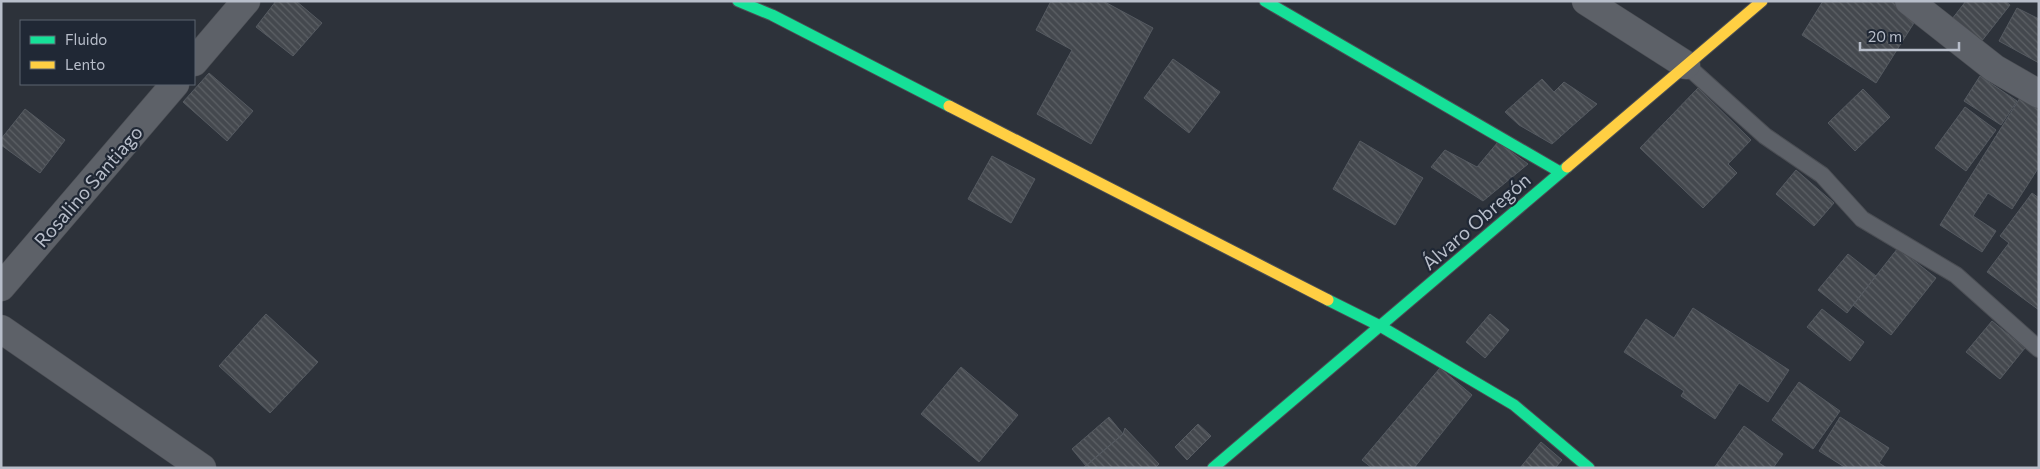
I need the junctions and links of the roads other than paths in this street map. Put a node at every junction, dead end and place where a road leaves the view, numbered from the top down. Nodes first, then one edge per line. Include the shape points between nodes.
1 (246, 1) edge
2 (738, 1) edge
3 (1265, 1) edge
4 (1586, 1) edge
5 (1762, 1) edge
6 (1909, 1) edge
7 (195, 61) edge
8 (1686, 65) junction
9 (174, 85) edge
10 (2039, 94) edge
11 (1560, 172) junction
12 (6, 272) edge
13 (1380, 326) junction
14 (1, 329) edge
15 (2039, 348) edge
16 (202, 468) edge
17 (1213, 468) edge
18 (1589, 468) edge

1 - 7 street
2 - 13 street
3 - 11 street
4 - 8 street
5 - 8 street, Álvaro Obregón
6 - 10 street via 1994,68
8 - 11 street, Álvaro Obregón
8 - 15 lane via 1765,136 1822,175 1862,219 1956,276
9 - 12 street, Rosalino Santiago
11 - 13 street, Álvaro Obregón
13 - 17 street, Álvaro Obregón
13 - 18 street via 1514,405
14 - 16 street

